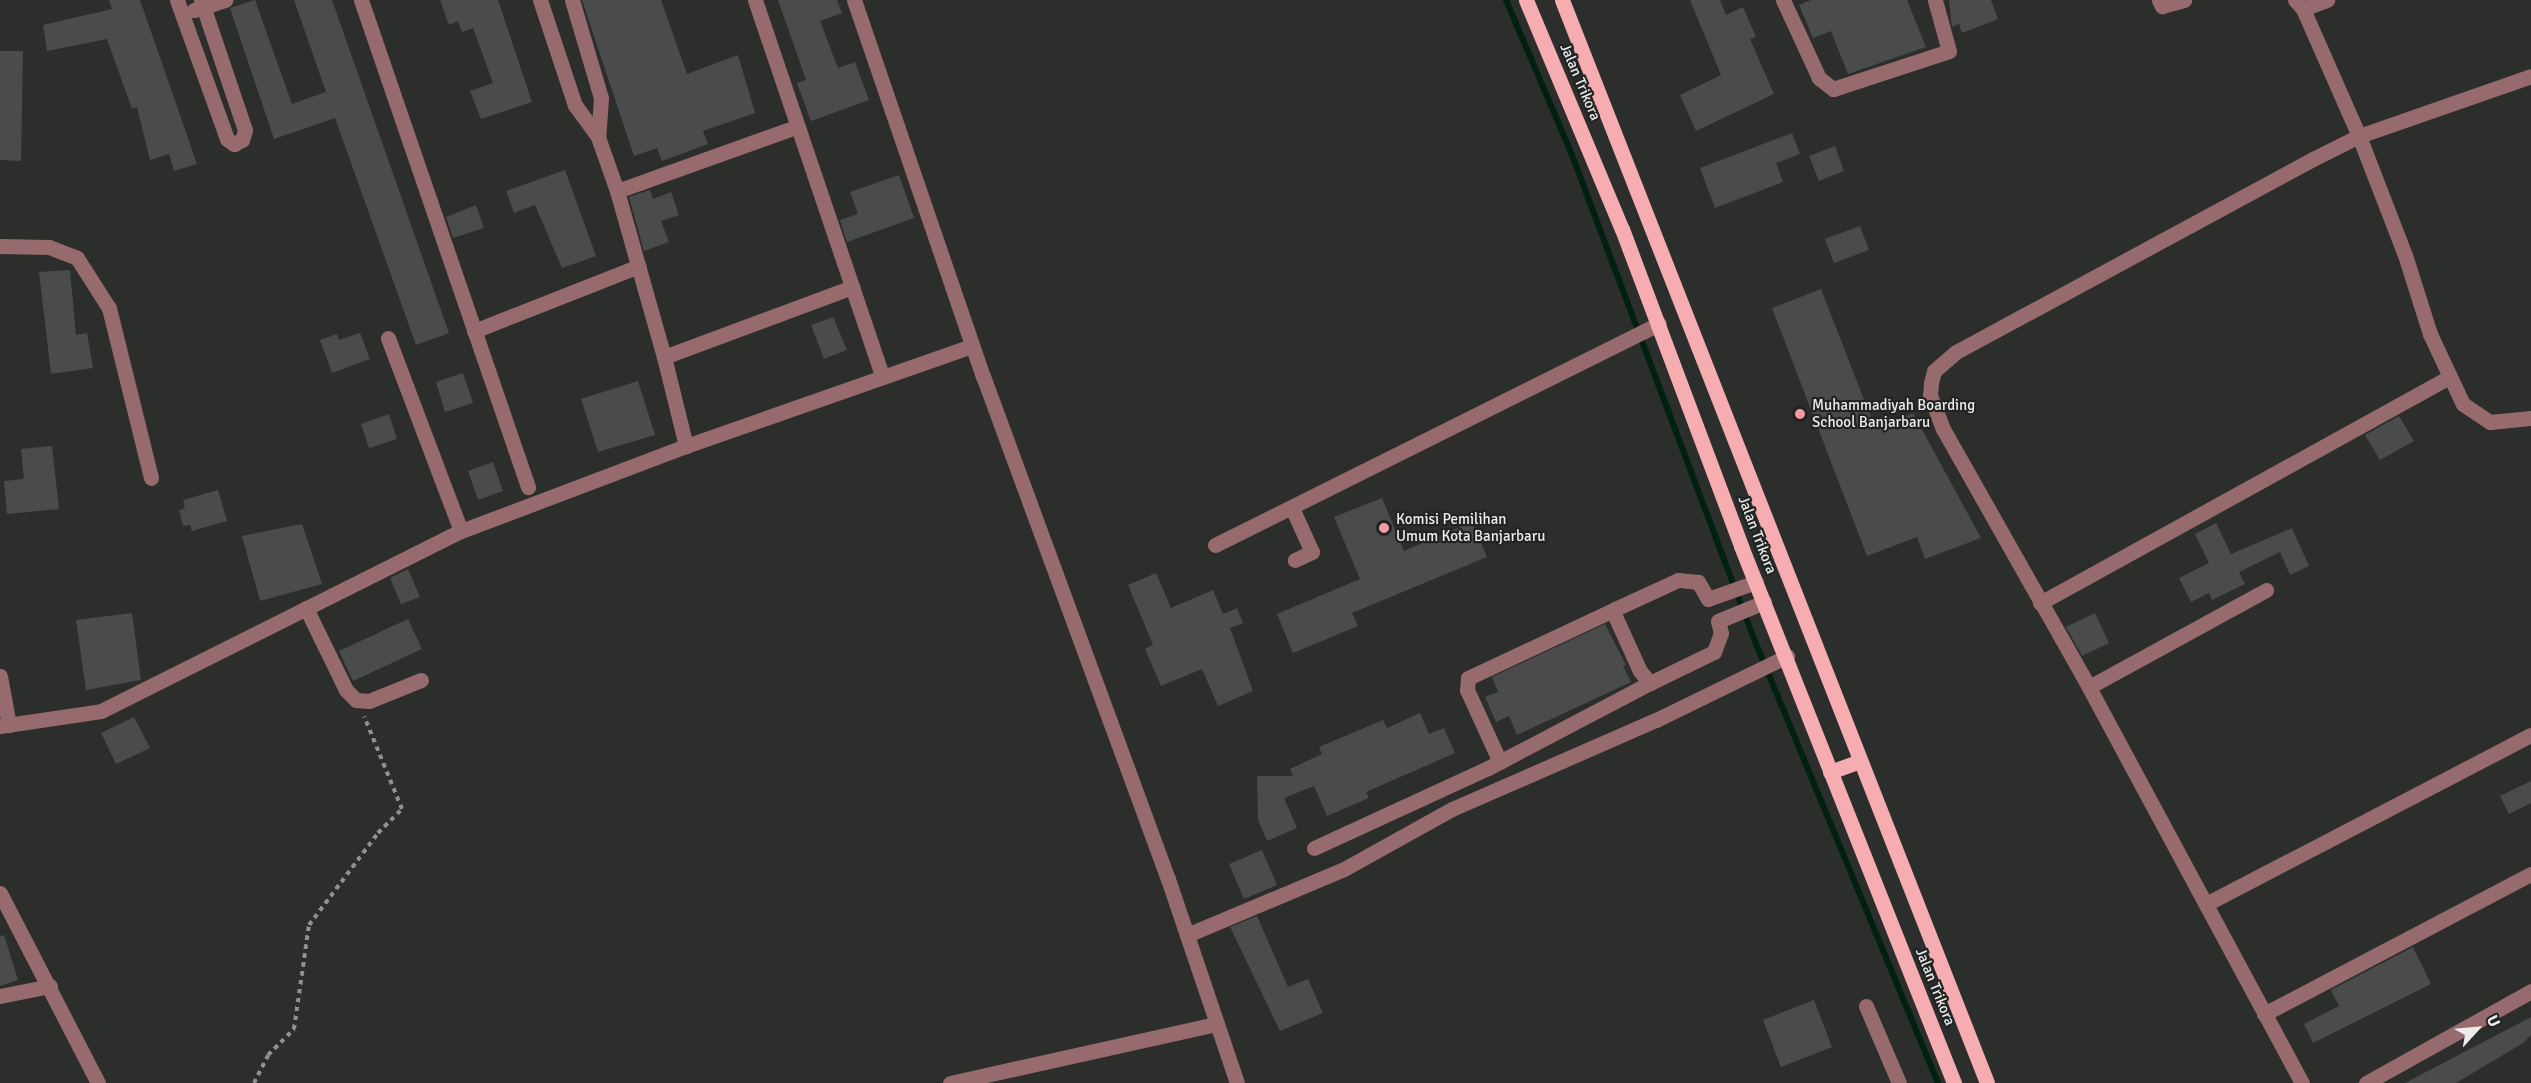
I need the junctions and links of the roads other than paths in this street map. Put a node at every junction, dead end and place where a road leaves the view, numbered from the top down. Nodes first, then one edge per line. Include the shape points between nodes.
1 (225, 0) edge
2 (361, 0) edge
3 (540, 0) edge
4 (572, 0) edge
5 (755, 0) edge
6 (854, 0) edge
7 (1526, 0) edge
8 (1562, 0) edge
9 (1783, 0) edge
10 (1935, 0) edge
11 (2159, 0) edge
12 (2184, 0) edge
13 (2327, 0) edge
14 (202, 4) edge
15 (2299, 4) edge
16 (179, 7) edge
17 (2531, 76) edge
18 (796, 127) junction
19 (2359, 136) junction
20 (598, 137) junction
21 (617, 191) junction
22 (0, 246) edge
23 (639, 266) junction
24 (852, 287) junction
25 (1656, 325) junction
26 (474, 331) junction
27 (388, 338) dead end
28 (972, 346) junction
29 (664, 357) junction
30 (882, 375) junction
31 (2449, 376) junction
32 (2531, 418) edge
33 (686, 446) junction
34 (151, 478) dead end
35 (528, 486) dead end
36 (1292, 508) junction
37 (461, 531) junction
38 (1215, 545) dead end
39 (1294, 560) dead end
40 (1756, 582) junction
41 (2266, 590) dead end
42 (1708, 599) junction
43 (1764, 602) junction
44 (2040, 603) junction
45 (306, 608) junction
46 (1616, 609) junction
47 (1718, 621) junction
48 (1787, 656) junction
49 (0, 676) edge
50 (420, 680) dead end
51 (1650, 683) junction
52 (2089, 687) junction
53 (4, 726) edge
54 (2531, 735) edge
55 (1860, 760) junction
56 (1500, 762) junction
57 (1830, 772) junction
58 (1314, 848) dead end
59 (2531, 874) edge
60 (0, 893) edge
61 (2206, 904) junction
62 (1187, 935) junction
63 (50, 986) junction
64 (2531, 991) edge
65 (0, 996) edge
66 (1866, 1006) dead end
67 (2264, 1014) junction
68 (1217, 1024) junction
69 (98, 1083) edge
70 (951, 1083) edge
71 (1237, 1083) edge
72 (1899, 1083) edge
73 (1954, 1083) edge
74 (1987, 1083) edge
75 (2302, 1083) edge
76 (2366, 1083) edge

1 - 14 street
2 - 26 street
3 - 20 street via 575,105
4 - 20 street via 601,98
5 - 18 street
6 - 28 street
7 - 25 main road, Jalan Trikora
8 - 55 main road, Jalan Trikora
9 - 10 street via 1819,78 1833,89 1949,51
11 - 12 street via 2162,6
13 - 15 street
14 - 16 street
14 - 16 street via 245,130 242,140 234,144 227,139
15 - 19 street
17 - 19 street
18 - 21 street
18 - 24 street
19 - 31 street
19 - 44 street via 1956,352 1934,371 1930,395 1939,420
20 - 21 street
21 - 23 street
22 - 34 street via 49,247 77,258 109,308
23 - 26 street
23 - 29 street
24 - 29 street
24 - 30 street
25 - 36 street
25 - 40 main road, Jalan Trikora
26 - 35 street
27 - 37 street
28 - 30 street
28 - 62 street
29 - 33 street
30 - 33 street
31 - 32 street via 2463,404 2475,415 2501,423
31 - 44 street
33 - 37 street
36 - 38 street
36 - 39 street via 1312,552
37 - 45 street
40 - 42 street
40 - 43 main road, Jalan Trikora
41 - 52 street
42 - 46 street via 1698,582 1678,580
42 - 47 street
43 - 47 street
43 - 48 main road, Jalan Trikora
44 - 52 street
45 - 50 street via 346,690 356,700 369,701
45 - 53 street via 101,711
46 - 51 street via 1640,671
46 - 56 street via 1468,678 1467,690
47 - 51 street via 1721,633 1713,652
48 - 57 main road, Jalan Trikora
48 - 62 street via 1656,720 1452,809 1344,869
49 - 53 street
51 - 56 street
52 - 61 street
54 - 61 street
55 - 57 main road
55 - 74 main road, Jalan Trikora
56 - 58 street
57 - 73 main road, Jalan Trikora
59 - 67 street
60 - 63 street
61 - 67 street
62 - 68 street
63 - 65 street
63 - 69 street
64 - 76 street
66 - 72 street
67 - 75 street
68 - 70 street
68 - 71 street

